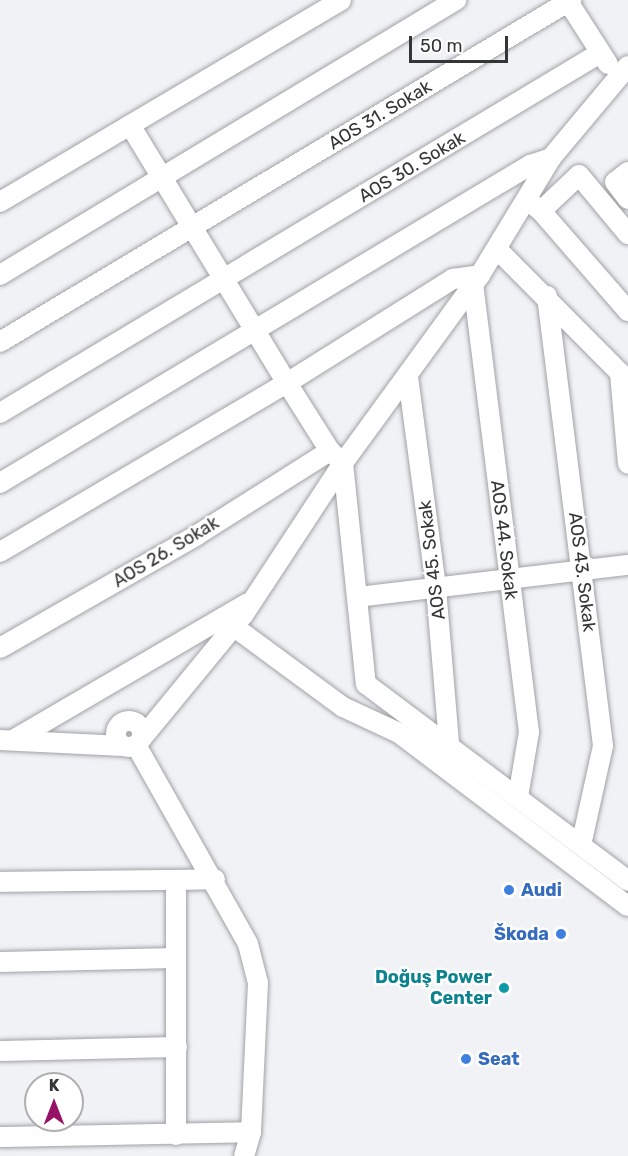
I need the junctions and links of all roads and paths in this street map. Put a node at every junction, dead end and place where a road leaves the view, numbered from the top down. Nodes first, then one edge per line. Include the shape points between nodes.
1 (341, 0) edge
2 (456, 0) edge
3 (569, 1) edge
4 (600, 53) junction
5 (622, 71) edge
6 (130, 125) junction
7 (551, 158) junction
8 (628, 172) edge
9 (160, 178) junction
10 (628, 199) edge
11 (0, 202) edge
12 (534, 206) junction
13 (192, 227) junction
14 (628, 234) edge
15 (497, 249) junction
16 (0, 274) edge
17 (476, 279) junction
18 (223, 281) junction
19 (547, 296) junction
20 (628, 311) edge
21 (255, 331) junction
22 (0, 342) edge
23 (408, 377) junction
24 (287, 383) junction
25 (0, 413) edge
26 (337, 457) junction
27 (628, 464) edge
28 (0, 483) edge
29 (0, 552) edge
30 (628, 565) edge
31 (582, 570) junction
32 (508, 579) junction
33 (436, 588) junction
34 (358, 597) junction
35 (253, 600) junction
36 (233, 626) junction
37 (0, 648) edge
38 (130, 736) junction
39 (8, 739) edge
40 (449, 744) junction
41 (518, 797) junction
42 (581, 845) junction
43 (215, 879) junction
44 (176, 880) junction
45 (628, 881) edge
46 (0, 882) edge
47 (628, 906) edge
48 (176, 958) junction
49 (0, 962) edge
50 (177, 1047) junction
51 (0, 1051) edge
52 (251, 1132) junction
53 (176, 1135) junction
54 (0, 1137) edge
55 (244, 1156) edge

1 - 6 street
2 - 9 street
3 - 4 street
3 - 13 street, AOS 31. Sokak
4 - 5 street
4 - 18 street, AOS 30. Sokak
5 - 7 street
6 - 9 street
6 - 11 street
7 - 12 street
7 - 21 street via 520,170
8 - 10 street via 615,182
9 - 13 street
9 - 16 street
12 - 14 street via 579,175
12 - 15 street
12 - 20 street
13 - 18 street
13 - 22 street, AOS 31. Sokak
15 - 17 street
15 - 19 street
17 - 23 street
17 - 24 street via 453,279
17 - 32 street, AOS 44. Sokak
18 - 21 street
18 - 25 street, AOS 30. Sokak
19 - 27 street via 620,373
19 - 31 street, AOS 43. Sokak
21 - 24 street
21 - 28 street
23 - 26 street
23 - 33 street, AOS 45. Sokak
24 - 26 street
24 - 29 street
26 - 34 street
26 - 35 street
26 - 37 street, AOS 26. Sokak
30 - 31 street
31 - 32 street
31 - 42 street, AOS 43. Sokak via 603,746
32 - 33 street
32 - 41 street, AOS 44. Sokak via 529,732
33 - 34 street
33 - 40 street, AOS 45. Sokak
34 - 40 street via 366,684
35 - 36 street
35 - 39 street
36 - 38 street via 174,696
36 - 47 street via 344,707 399,733
38 - 39 street via 71,742
38 - 43 street
40 - 41 street
41 - 42 street
42 - 45 street
43 - 44 street
43 - 52 street via 248,944 258,983
44 - 46 street
44 - 48 street
48 - 49 street
48 - 50 street
50 - 51 street
50 - 53 street
52 - 53 street
52 - 55 street
53 - 54 street

